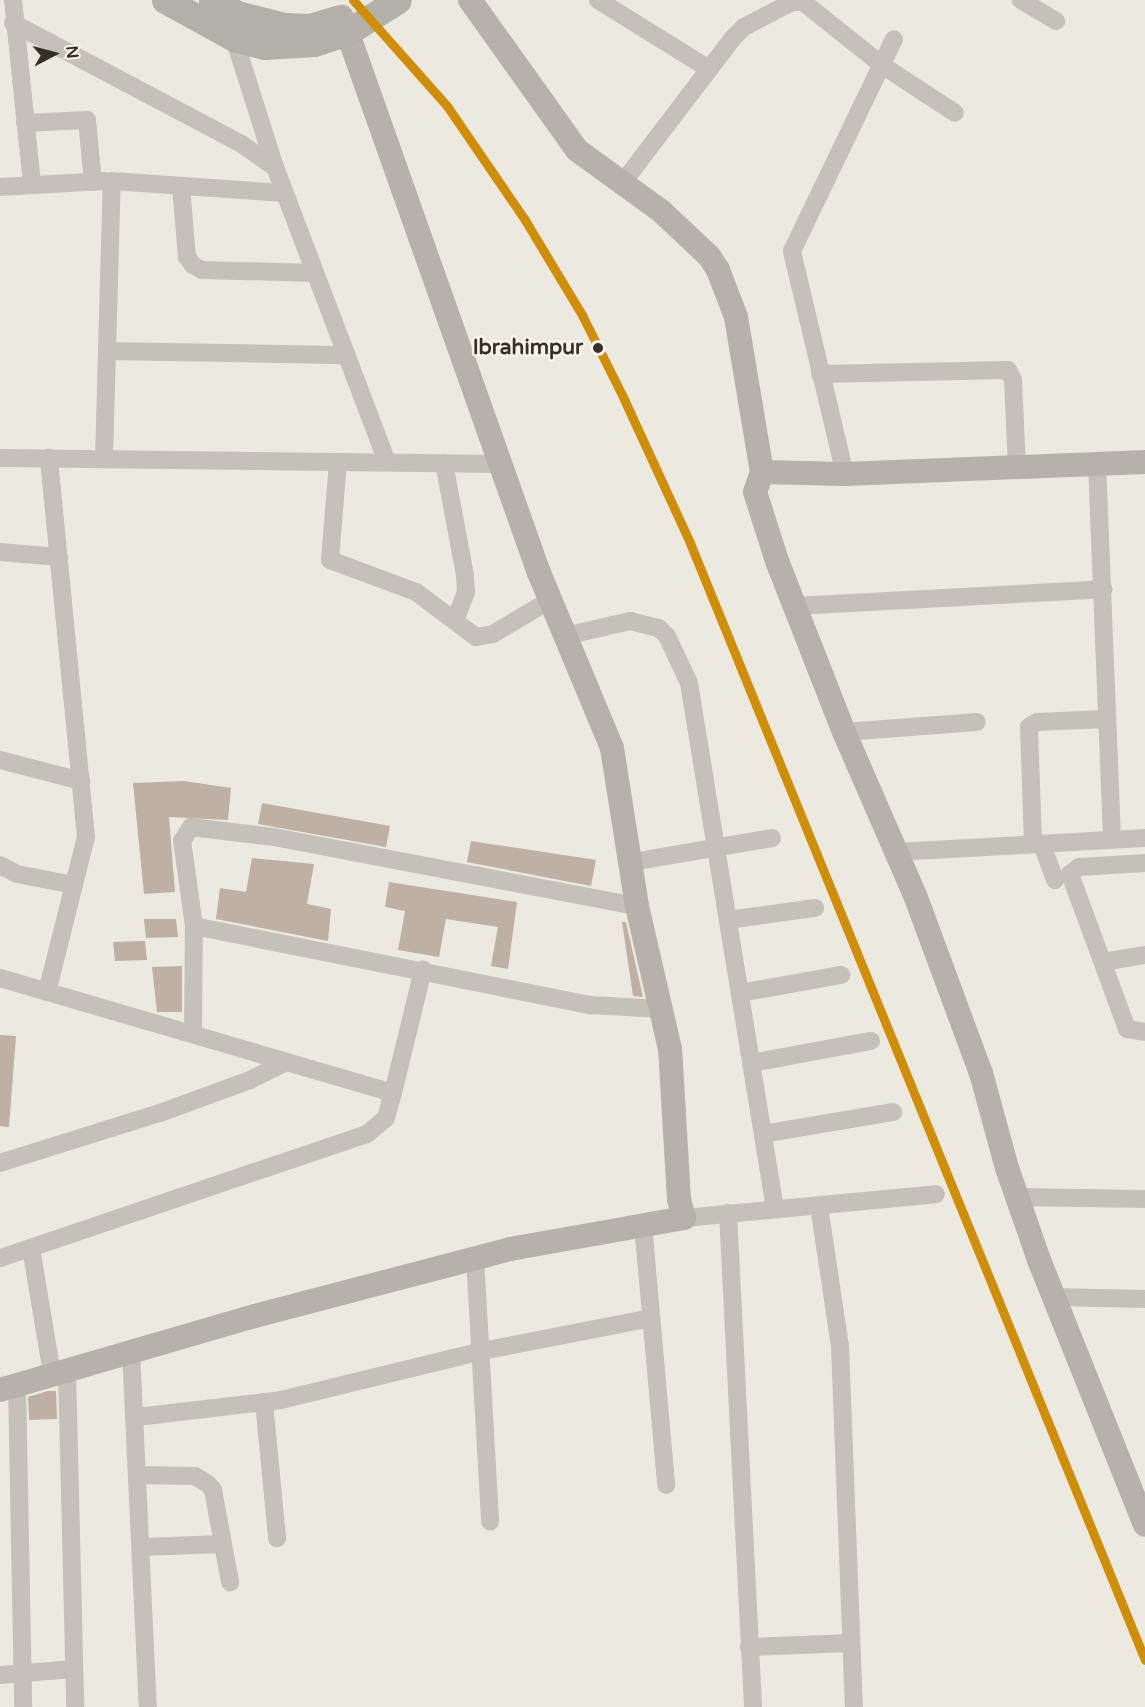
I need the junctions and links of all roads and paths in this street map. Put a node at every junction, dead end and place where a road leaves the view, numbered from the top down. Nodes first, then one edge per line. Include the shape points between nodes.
1 (13, 0) edge
2 (165, 0) edge
3 (212, 0) edge
4 (367, 0) edge
5 (398, 0) edge
6 (470, 0) edge
7 (598, 0) edge
8 (1021, 0) edge
9 (1056, 21) dead end
10 (13, 23) junction
11 (345, 25) junction
12 (234, 38) junction
13 (894, 39) dead end
14 (882, 65) junction
15 (709, 69) junction
16 (955, 113) dead end
17 (25, 123) junction
18 (275, 167) junction
19 (112, 181) junction
20 (624, 181) junction
21 (93, 182) junction
22 (32, 184) junction
23 (181, 186) junction
24 (0, 187) edge
25 (285, 193) junction
26 (315, 273) junction
27 (107, 351) junction
28 (346, 356) junction
29 (820, 374) junction
30 (0, 458) edge
31 (49, 458) junction
32 (104, 459) junction
33 (338, 462) junction
34 (387, 462) junction
35 (1145, 462) edge
36 (444, 463) junction
37 (501, 464) junction
38 (1097, 464) junction
39 (1017, 467) junction
40 (762, 472) junction
41 (845, 474) junction
42 (0, 552) edge
43 (59, 557) junction
44 (1104, 589) junction
45 (550, 600) junction
46 (795, 606) junction
47 (455, 621) junction
48 (565, 636) junction
49 (1105, 719) junction
50 (977, 722) dead end
51 (844, 732) junction
52 (0, 760) edge
53 (81, 782) junction
54 (772, 838) dead end
55 (1145, 838) edge
56 (1112, 840) junction
57 (1033, 842) junction
58 (716, 848) junction
59 (896, 852) junction
60 (632, 862) junction
61 (1145, 863) edge
62 (0, 865) edge
63 (1055, 880) dead end
64 (74, 885) junction
65 (637, 906) junction
66 (815, 908) dead end
67 (728, 920) junction
68 (194, 926) junction
69 (1145, 955) edge
70 (1103, 963) junction
71 (423, 970) junction
72 (841, 975) dead end
73 (0, 978) edge
74 (47, 992) junction
75 (740, 993) junction
76 (662, 1009) junction
77 (1145, 1032) edge
78 (193, 1034) junction
79 (871, 1041) dead end
80 (286, 1062) junction
81 (751, 1063) junction
82 (393, 1093) junction
83 (893, 1113) dead end
84 (763, 1134) junction
85 (0, 1163) edge
86 (936, 1194) dead end
87 (1019, 1197) junction
88 (1145, 1199) edge
89 (819, 1206) junction
90 (775, 1209) junction
91 (728, 1213) junction
92 (684, 1218) junction
93 (643, 1225) junction
94 (31, 1248) junction
95 (0, 1258) edge
96 (475, 1258) junction
97 (1054, 1297) junction
98 (1145, 1299) edge
99 (651, 1318) junction
100 (131, 1351) junction
101 (482, 1351) junction
102 (60, 1372) junction
103 (9, 1388) edge
104 (264, 1402) junction
105 (137, 1417) junction
106 (138, 1475) junction
107 (666, 1485) dead end
108 (490, 1522) dead end
109 (1145, 1525) edge
110 (277, 1538) dead end
111 (223, 1544) junction
112 (142, 1547) junction
113 (230, 1582) dead end
114 (850, 1643) junction
115 (748, 1647) junction
116 (74, 1669) junction
117 (22, 1674) junction
118 (0, 1675) edge
119 (23, 1707) edge
120 (75, 1707) edge
121 (148, 1707) edge
122 (753, 1707) edge
123 (854, 1707) edge

1 - 10 street
2 - 12 main road
3 - 11 main road via 237,14 284,26
4 - 11 main road
5 - 11 main road
6 - 20 street via 577,150
7 - 15 street
8 - 9 street
10 - 17 street
10 - 18 street via 243,145
11 - 12 main road via 296,45 264,46
11 - 37 street
12 - 18 street
13 - 14 street
14 - 15 street via 803,2 796,2 744,27
14 - 16 street
14 - 29 street via 794,242 794,258
15 - 20 street
17 - 21 street via 87,120
17 - 22 street
18 - 25 street
19 - 21 street
19 - 23 street
19 - 27 street
20 - 40 street via 709,256 718,270 736,317
21 - 22 street
22 - 24 street
23 - 25 street
23 - 26 street via 187,257 193,266 202,270
25 - 26 street
26 - 28 street
27 - 28 street
27 - 32 street
28 - 34 street
29 - 39 street via 1008,370 1013,380
29 - 41 street
30 - 31 street
31 - 32 street
31 - 43 street
32 - 33 street
33 - 34 street
33 - 47 street via 330,560 416,592
34 - 36 street
35 - 38 street
36 - 37 street
36 - 47 street via 465,575 466,592
37 - 45 street
38 - 39 street
38 - 44 street
39 - 41 street
40 - 41 street
40 - 46 street via 755,492 757,502
42 - 43 street
43 - 53 street
44 - 46 street
44 - 49 street
45 - 47 street via 487,637 476,637
45 - 48 street
46 - 51 street
48 - 58 street via 630,621 659,628 668,636 689,683
48 - 60 street via 612,748
49 - 56 street
49 - 57 street via 1037,722 1029,727
50 - 51 street
51 - 59 street
52 - 53 street
53 - 64 street via 86,837
54 - 58 street
55 - 56 street
56 - 57 street
57 - 59 street
57 - 63 street via 1043,847
58 - 60 street
58 - 67 street
59 - 87 street via 981,1074
60 - 65 street
61 - 70 street via 1079,867 1070,874
62 - 64 street via 17,874
64 - 74 street
65 - 68 street via 274,837 191,827 183,841
65 - 76 street
66 - 67 street
67 - 75 street
68 - 71 street
68 - 78 street
69 - 70 street
70 - 77 street via 1128,1029
71 - 76 street via 591,1005
71 - 82 street
72 - 75 street
73 - 74 street
74 - 78 street
75 - 81 street
76 - 92 street via 670,1049 679,1199
78 - 80 street
79 - 81 street
80 - 82 street
80 - 85 street via 250,1080 160,1113
81 - 84 street
82 - 94 street via 386,1118 367,1134
83 - 84 street
84 - 90 street
86 - 89 street
87 - 88 street
87 - 97 street
89 - 90 street
89 - 114 street via 840,1346
90 - 91 street
91 - 92 street
91 - 115 street
92 - 93 street
93 - 96 street
93 - 99 street
94 - 95 street
94 - 102 street
96 - 100 street
96 - 101 street
97 - 98 street
97 - 109 street
99 - 101 street
99 - 107 street
100 - 102 street
100 - 105 street
101 - 104 street
101 - 108 street
102 - 103 street
102 - 116 street
103 - 117 street
104 - 105 street
104 - 110 street
105 - 106 street
106 - 111 street via 195,1476 204,1480 213,1490
106 - 112 street
111 - 112 street
111 - 113 street
112 - 121 street
114 - 115 street
114 - 123 street
115 - 122 street
116 - 117 street
116 - 120 street
117 - 118 street
117 - 119 street

